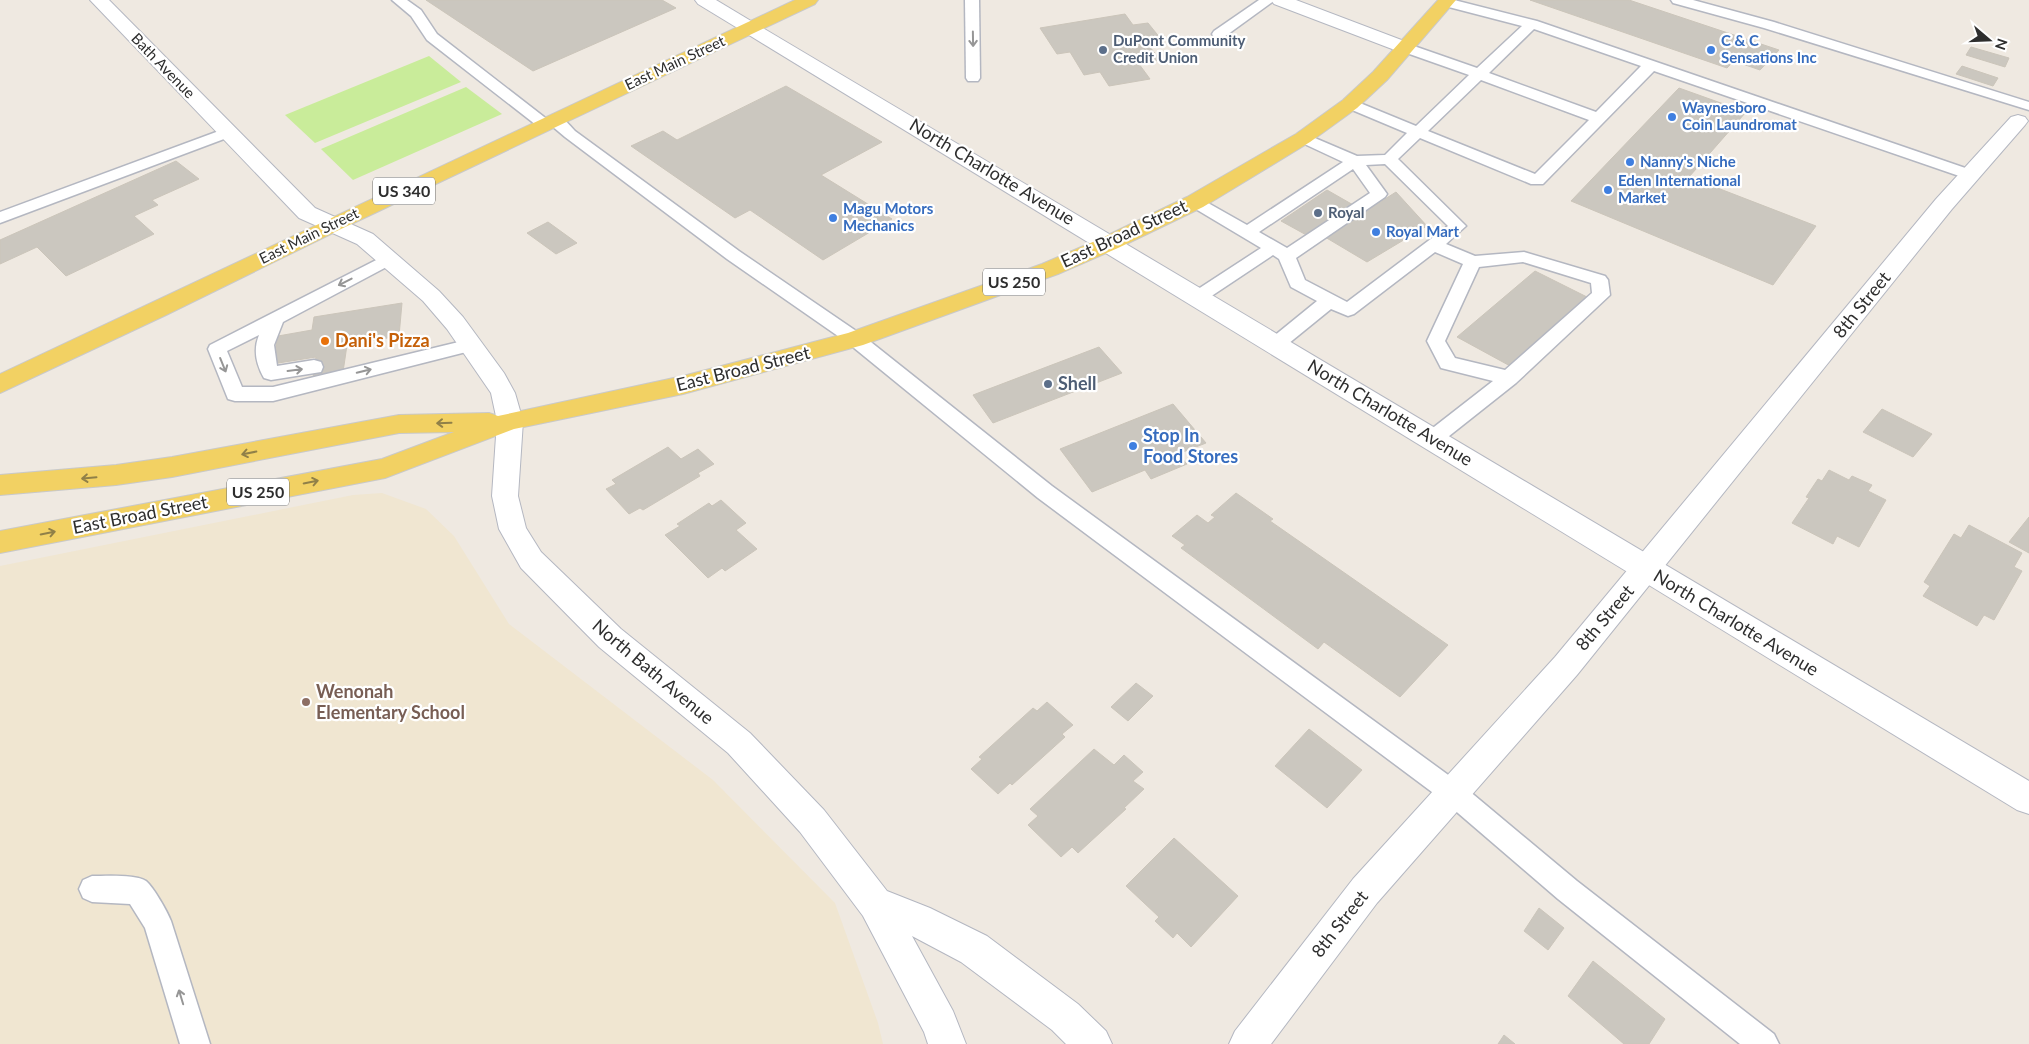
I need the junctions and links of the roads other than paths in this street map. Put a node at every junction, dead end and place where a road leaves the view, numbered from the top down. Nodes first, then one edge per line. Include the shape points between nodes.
1 (99, 0) edge
2 (399, 0) edge
3 (704, 0) edge
4 (809, 0) edge
5 (972, 0) edge
6 (1268, 0) edge
7 (1280, 0) edge
8 (1678, 0) edge
9 (1446, 1) edge
10 (1532, 24) junction
11 (750, 28) junction
12 (1219, 34) dead end
13 (1406, 48) junction
14 (1650, 66) junction
15 (1479, 74) junction
16 (974, 78) dead end
17 (1350, 104) junction
18 (2025, 110) edge
19 (1598, 118) junction
20 (550, 122) junction
21 (1417, 132) junction
22 (226, 133) junction
23 (1304, 138) junction
24 (1389, 159) junction
25 (1355, 161) junction
26 (1971, 175) junction
27 (1194, 202) junction
28 (0, 218) edge
29 (333, 224) junction
30 (1246, 233) junction
31 (1110, 243) junction
32 (1434, 245) junction
33 (1279, 252) junction
34 (388, 259) junction
35 (1473, 262) junction
36 (1198, 297) junction
37 (1330, 300) junction
38 (276, 318) junction
39 (855, 339) junction
40 (1276, 344) junction
41 (471, 345) junction
42 (408, 360) junction
43 (345, 361) dead end
44 (314, 367) dead end
45 (1509, 378) junction
46 (0, 384) edge
47 (510, 421) junction
48 (1432, 439) junction
49 (0, 485) edge
50 (0, 542) edge
51 (1646, 569) junction
52 (1452, 793) junction
53 (2029, 799) edge
54 (92, 889) dead end
55 (875, 904) junction
56 (195, 1044) edge
57 (947, 1044) edge
58 (1093, 1044) edge
59 (1248, 1044) edge
60 (1764, 1044) edge

1 - 22 street, Bath Avenue
2 - 20 lane via 416,13 432,37
3 - 11 street, North Charlotte Avenue
4 - 11 main road, East Main Street / US 340
5 -> 16 lane
6 - 12 lane
7 - 13 street
8 - 18 lane via 1769,25
9 - 10 lane
9 - 13 main road, East Broad Street / US 250
10 - 14 lane
10 - 15 lane
11 - 20 main road, East Main Street / US 340
11 - 31 street, North Charlotte Avenue
13 - 15 lane
13 - 17 main road, East Broad Street / US 250
14 - 19 lane
14 - 26 lane
15 - 19 lane
15 - 21 lane
17 - 21 lane
17 - 23 main road, East Broad Street / US 250
18 - 26 street, 8th Street
19 - 21 lane via 1537,180
20 - 29 main road, East Main Street / US 340
20 - 39 lane
21 - 24 lane
22 - 28 lane
22 - 29 street, Bath Avenue via 307,213
23 - 25 lane
23 - 27 main road, East Broad Street / US 250
24 - 25 lane
24 - 32 lane via 1458,226
25 - 30 lane
25 - 33 lane via 1379,194
26 - 51 street, 8th Street
27 - 30 lane
27 - 31 main road, East Broad Street / US 250
29 - 34 street, North Bath Avenue via 365,239
29 - 46 main road, East Main Street / US 340
30 - 33 lane
31 - 36 street, North Charlotte Avenue
31 - 39 main road, East Broad Street / US 250 via 1050,269
32 - 35 lane
32 - 37 lane via 1348,310
33 - 36 lane
33 - 37 lane via 1297,283
34 -> 38 lane
34 - 41 street, North Bath Avenue via 431,296
35 - 45 lane via 1436,341 1448,363
35 - 45 lane via 1524,257 1599,280 1601,295
36 - 40 street, North Charlotte Avenue
37 - 40 lane
38 -> 42 lane via 217,348 235,394 273,394
38 -> 44 lane via 265,340 265,362 271,373
39 - 47 main road, East Broad Street / US 250 via 683,385
39 - 52 lane via 1044,492
40 - 48 street, North Charlotte Avenue
41 - 42 lane
41 - 47 street, North Bath Avenue via 496,379
42 - 43 lane via 380,353
45 - 48 lane
47 -> 49 main road, East Broad Street / US 250 via 398,424 172,467
50 -> 47 main road, East Broad Street / US 250 via 385,468
47 - 55 street, North Bath Avenue via 506,496 513,529 531,560 610,638 739,744 812,821
48 - 51 street, North Charlotte Avenue
51 - 52 street, 8th Street via 1566,666
51 - 53 street, North Charlotte Avenue
52 - 59 street, 8th Street via 1364,891
52 - 60 lane via 1622,936
56 -> 54 lane via 157,921 137,891
55 - 57 street, North Bath Avenue via 940,1024
55 - 58 street via 918,920 974,950 1065,1017

